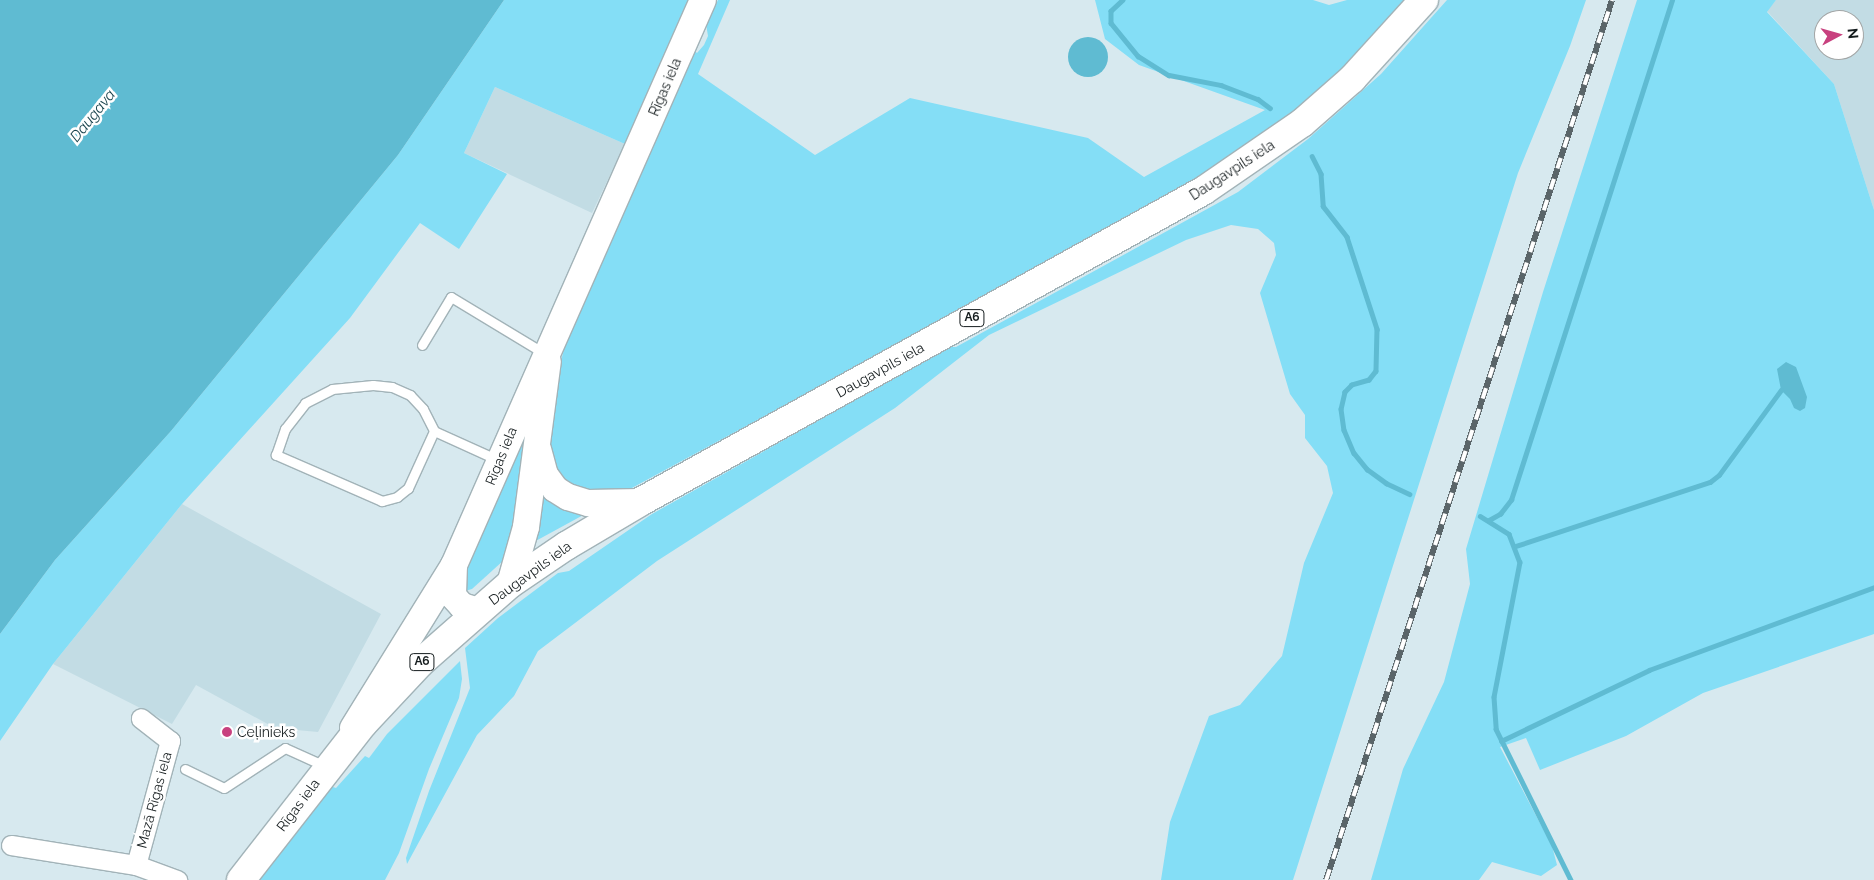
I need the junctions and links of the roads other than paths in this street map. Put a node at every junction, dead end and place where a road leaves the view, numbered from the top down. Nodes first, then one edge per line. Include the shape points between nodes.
1 (703, 0) edge
2 (1424, 0) edge
3 (422, 345) dead end
4 (548, 356) junction
5 (434, 431) junction
6 (537, 446) junction
7 (500, 462) junction
8 (640, 502) junction
9 (454, 565) junction
10 (510, 584) junction
11 (478, 610) junction
12 (142, 718) dead end
13 (335, 758) junction
14 (185, 770) dead end
15 (11, 845) dead end
16 (136, 865) junction
17 (178, 880) edge
18 (241, 880) edge

1 - 4 main road, Rīgas iela
2 - 8 highway, Daugavpils iela / A6 via 1352,79 1302,123 1203,191
3 - 4 lane via 451,297
4 - 6 main road
4 - 7 main road, Rīgas iela via 527,393
5 - 5 lane via 423,409 410,395 383,385 351,385 322,392 305,403 286,429 276,455 382,501 397,497 408,488
5 - 7 lane
6 - 8 main road via 545,476 568,497 588,504
6 - 10 main road via 526,527
7 - 9 main road, Rīgas iela
8 - 10 highway, Daugavpils iela / A6
9 - 11 main road via 453,596 462,606
9 - 13 main road, Rīgas iela
10 - 11 highway, Daugavpils iela / A6
11 - 13 highway, Daugavpils iela / A6 via 420,664
12 - 16 street, Mazā Rīgas iela via 170,741
13 - 14 lane via 285,748 224,788
13 - 18 highway, Rīgas iela / A6
15 - 16 street, Mazā Rīgas iela
16 - 17 street, Mazā Rīgas iela

